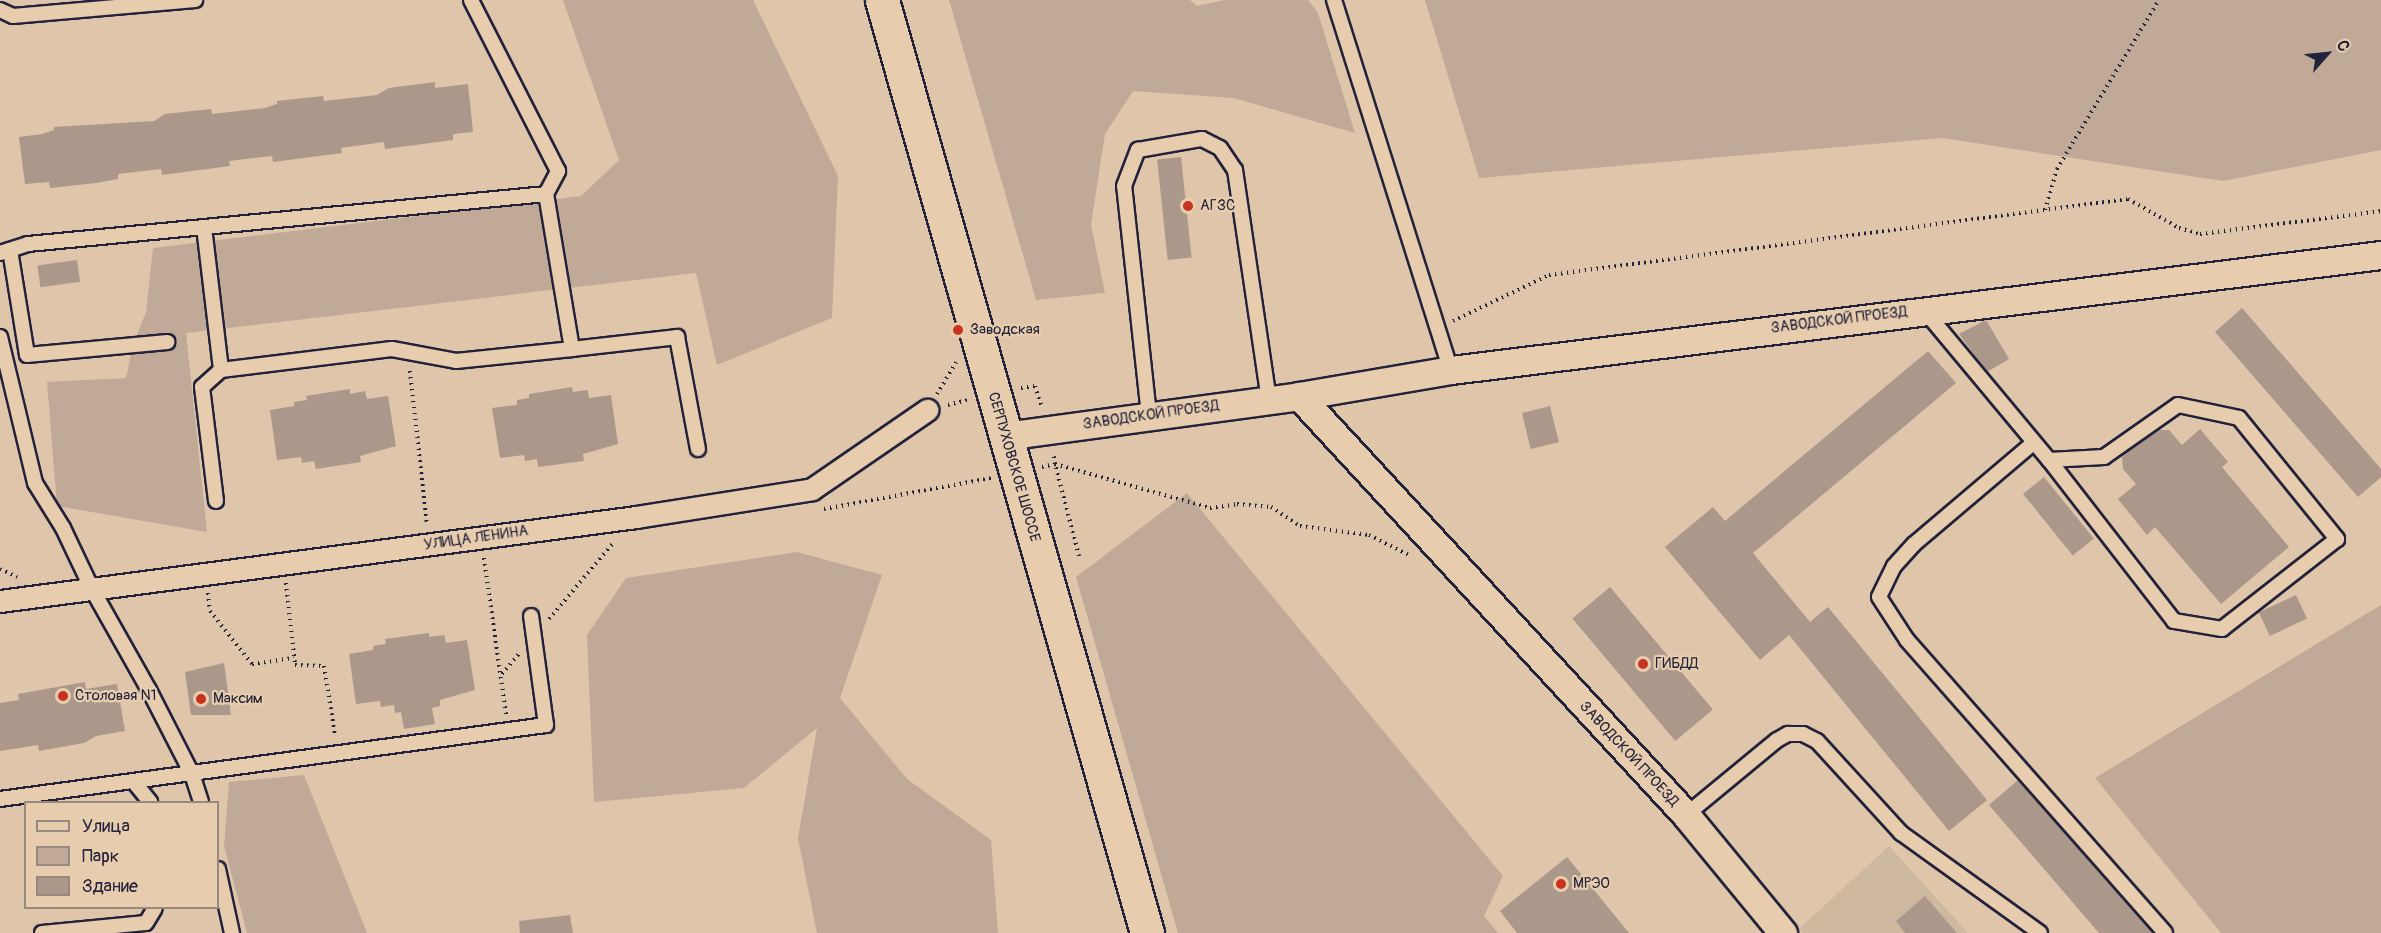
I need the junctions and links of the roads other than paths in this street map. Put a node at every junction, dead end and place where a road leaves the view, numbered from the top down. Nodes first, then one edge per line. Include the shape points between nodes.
1 (195, 0) edge
2 (471, 0) edge
3 (882, 0) edge
4 (1334, 0) edge
5 (0, 10) edge
6 (546, 194) junction
7 (204, 227) junction
8 (5, 251) edge
9 (2381, 255) edge
10 (1924, 310) junction
11 (0, 337) edge
12 (167, 342) dead end
13 (572, 349) junction
14 (221, 370) junction
15 (1451, 370) junction
16 (1299, 396) junction
17 (1269, 400) junction
18 (927, 410) road end
19 (1149, 415) junction
20 (1004, 435) junction
21 (2032, 444) junction
22 (698, 449) dead end
23 (2049, 460) junction
24 (216, 501) dead end
25 (92, 589) junction
26 (0, 601) edge
27 (531, 616) dead end
28 (192, 774) junction
29 (134, 782) junction
30 (0, 799) edge
31 (149, 801) edge
32 (201, 801) edge
33 (1686, 816) junction
34 (219, 873) edge
35 (153, 909) edge
36 (42, 933) edge
37 (232, 933) edge
38 (1147, 933) edge
39 (1783, 933) edge
40 (2040, 933) edge
41 (2165, 933) edge

1 - 5 lane via 13,16
2 - 6 lane via 558,171
3 - 20 main road, СЕРПУХОВСКОЕ ШОССЕ
4 - 15 lane
6 - 7 lane
6 - 13 lane
7 - 8 lane via 28,244
7 - 14 lane
8 - 12 lane via 27,354
9 - 10 street, ЗАВОДСКОЙ ПРОЕЗД
10 - 15 street, ЗАВОДСКОЙ ПРОЕЗД
10 - 21 lane
11 - 25 lane via 35,483 63,528
13 - 14 lane via 456,361 392,349
13 - 22 lane via 677,337
14 - 24 lane via 202,387
15 - 16 street, ЗАВОДСКОЙ ПРОЕЗД
16 - 17 street, ЗАВОДСКОЙ ПРОЕЗД
16 - 33 street, ЗАВОДСКОЙ ПРОЕЗД
17 - 19 street, ЗАВОДСКОЙ ПРОЕЗД
17 - 19 lane via 1235,170 1220,148 1202,139 1138,150 1124,186
18 - 25 street, УЛИЦА ЛЕНИНА via 812,489 636,518
19 - 20 street, ЗАВОДСКОЙ ПРОЕЗД
20 - 38 main road, СЕРПУХОВСКОЕ ШОССЕ
21 - 23 lane
21 - 41 lane via 1914,544 1894,566 1879,597 1907,640
23 - 23 lane via 2174,621 2222,629 2337,539 2239,418 2178,405 2104,457
25 - 26 street, УЛИЦА ЛЕНИНА
25 - 28 lane
27 - 28 lane via 546,725
28 - 29 lane
28 - 32 lane
29 - 30 lane
29 - 31 lane
33 - 39 street, ЗАВОДСКОЙ ПРОЕЗД
33 - 40 lane via 1777,740 1788,734 1803,734 1816,741 1901,833
34 - 37 lane
35 - 36 lane via 146,923

